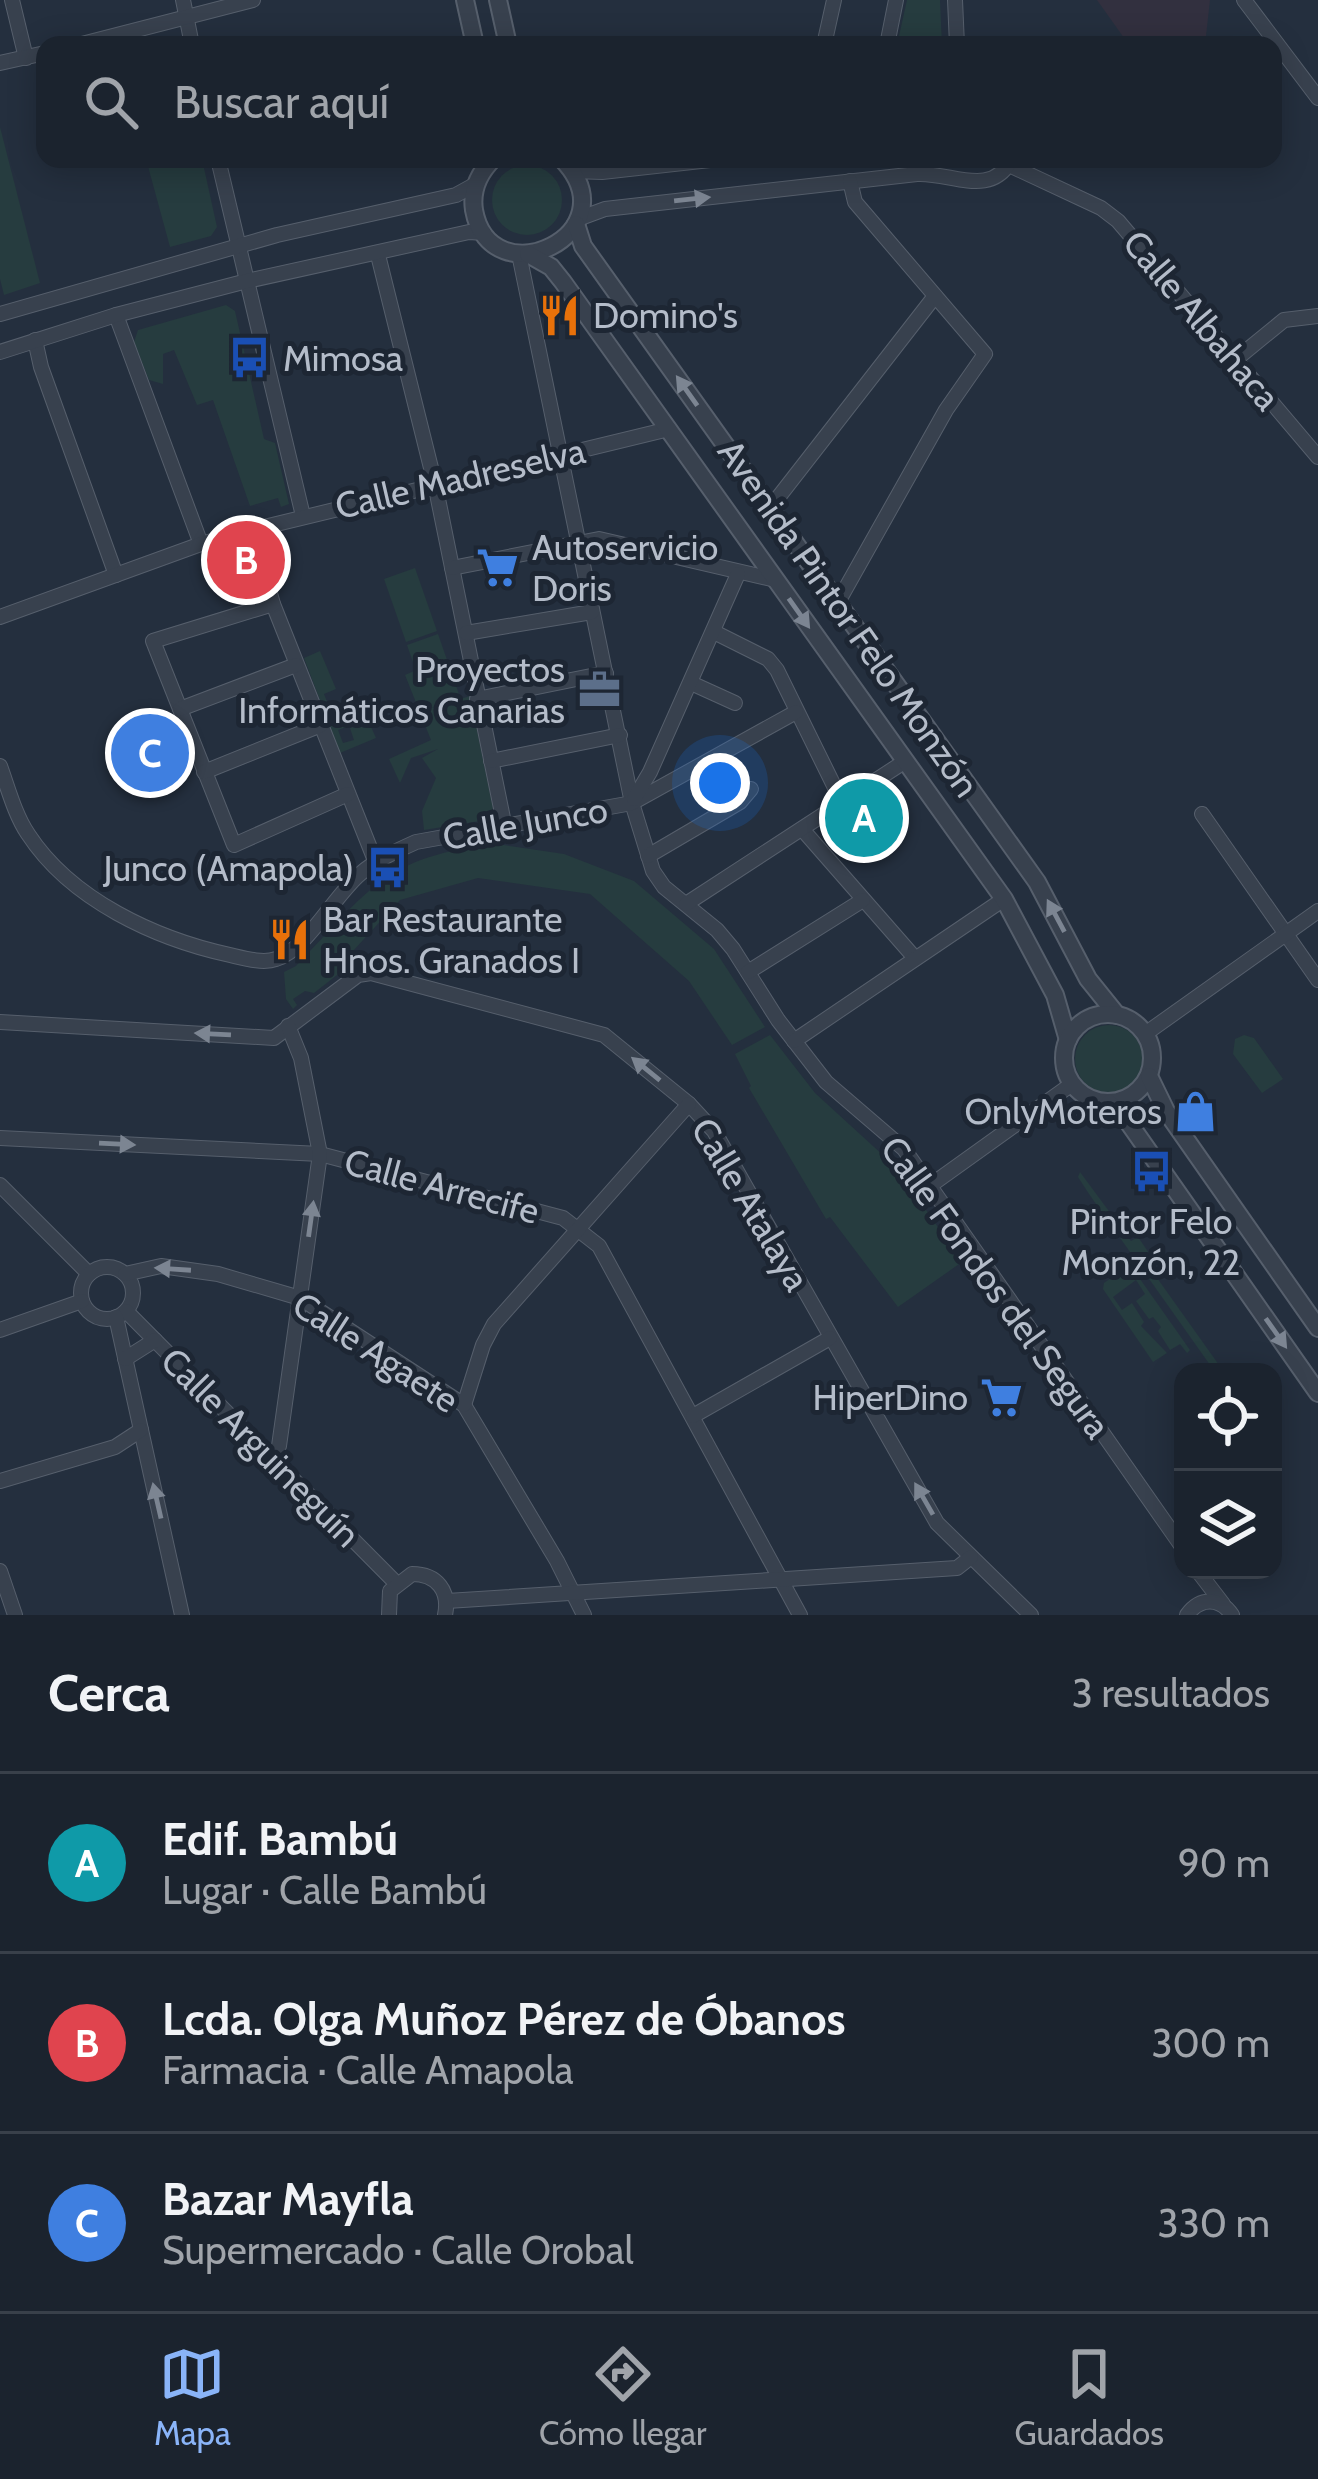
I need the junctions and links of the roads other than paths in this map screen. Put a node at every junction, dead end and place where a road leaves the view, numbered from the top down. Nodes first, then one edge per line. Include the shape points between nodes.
1 (12, 0) edge
2 (184, 0) edge
3 (253, 0) edge
4 (465, 0) edge
5 (498, 0) edge
6 (834, 0) edge
7 (896, 0) edge
8 (955, 0) edge
9 (1244, 0) edge
10 (186, 17) junction
11 (113, 36) edge
12 (190, 36) edge
13 (473, 36) edge
14 (506, 36) edge
15 (826, 36) edge
16 (888, 36) edge
17 (957, 36) edge
18 (1271, 36) edge
19 (1282, 50) edge
20 (36, 55) edge
21 (26, 58) junction
22 (0, 63) edge
23 (1318, 98) edge
24 (220, 168) edge
25 (487, 168) edge
26 (568, 168) edge
27 (582, 168) edge
28 (638, 168) edge
29 (950, 168) edge
30 (1005, 168) edge
31 (1023, 168) edge
32 (957, 177) junction
33 (850, 181) junction
34 (476, 184) junction
35 (577, 221) junction
36 (484, 233) junction
37 (238, 246) junction
38 (378, 254) junction
39 (523, 254) junction
40 (247, 281) junction
41 (935, 296) junction
42 (0, 314) edge
43 (116, 315) junction
44 (1318, 316) edge
45 (35, 340) junction
46 (0, 352) edge
47 (1235, 360) junction
48 (668, 429) junction
49 (559, 455) junction
50 (1318, 458) edge
51 (435, 484) junction
52 (770, 508) junction
53 (303, 516) junction
54 (252, 530) junction
55 (576, 542) junction
56 (750, 543) junction
57 (201, 544) junction
58 (722, 567) junction
59 (452, 568) junction
60 (738, 574) junction
61 (116, 575) junction
62 (776, 580) junction
63 (838, 602) junction
64 (273, 604) junction
65 (592, 612) junction
66 (0, 617) edge
67 (713, 632) junction
68 (466, 633) junction
69 (296, 664) junction
70 (606, 673) junction
71 (691, 682) junction
72 (477, 699) junction
73 (735, 703) dead end
74 (180, 710) junction
75 (796, 712) junction
76 (321, 725) junction
77 (620, 735) junction
78 (491, 761) junction
79 (904, 762) junction
80 (0, 766) edge
81 (204, 772) junction
82 (751, 789) dead end
83 (348, 794) junction
84 (842, 802) junction
85 (632, 803) junction
86 (1202, 814) dead end
87 (505, 828) junction
88 (802, 829) junction
89 (648, 856) junction
90 (376, 862) junction
91 (1004, 899) junction
92 (863, 900) junction
93 (686, 904) junction
94 (1318, 911) edge
95 (1286, 934) junction
96 (914, 957) junction
97 (748, 971) junction
98 (1318, 980) edge
99 (1117, 1015) junction
100 (4, 1026) edge
101 (287, 1026) junction
102 (1145, 1034) junction
103 (794, 1040) junction
104 (1068, 1040) junction
105 (1149, 1076) junction
106 (1072, 1084) junction
107 (1109, 1103) junction
108 (689, 1104) junction
109 (0, 1138) edge
110 (320, 1154) junction
111 (0, 1185) edge
112 (931, 1185) junction
113 (578, 1228) junction
114 (89, 1274) junction
115 (125, 1274) junction
116 (300, 1298) junction
117 (82, 1301) junction
118 (121, 1314) junction
119 (1318, 1328) edge
120 (0, 1330) edge
121 (830, 1338) junction
122 (155, 1340) junction
123 (125, 1359) junction
124 (1318, 1394) edge
125 (464, 1405) junction
126 (693, 1417) junction
127 (141, 1430) junction
128 (272, 1458) junction
129 (0, 1481) edge
130 (1174, 1534) edge
131 (971, 1557) junction
132 (0, 1571) edge
133 (1196, 1579) edge
134 (1203, 1579) edge
135 (781, 1581) junction
136 (396, 1582) junction
137 (574, 1594) junction
138 (446, 1608) edge
139 (1227, 1610) edge
140 (1190, 1611) edge
141 (388, 1612) edge
142 (15, 1615) edge
143 (182, 1615) edge
144 (371, 1615) edge
145 (584, 1615) edge
146 (800, 1615) edge
147 (1031, 1615) edge

1 - 21 street
2 - 10 street
3 - 10 street
4 - 13 street
5 - 14 street
6 - 15 street
7 - 16 street
8 - 17 street
9 - 18 street
10 - 11 street
10 - 12 street
19 - 23 street
20 - 21 street
21 - 22 street
24 - 37 street
25 - 34 street
26 - 35 street via 581,194
27 - 28 street
29 - 32 street
30 - 32 street via 991,181
31 - 47 street, Calle Albahaca via 1118,221
32 - 33 street
35 -> 33 street via 605,209
33 - 41 street via 855,202
34 - 36 street
34 - 37 street
35 - 39 street via 556,246
52 -> 35 street, Avenida Pintor Felo Monzón via 583,246
36 - 38 street
36 - 39 street, Avenida Pintor Felo Monzón
37 - 40 street
37 - 42 street
38 - 40 street
38 - 51 street
39 - 48 street, Avenida Pintor Felo Monzón via 551,267
39 - 49 street
40 - 43 street
40 - 53 street
41 - 52 street
41 - 63 street via 985,354
43 - 45 street
43 - 57 street
44 - 47 street via 1284,320
45 - 46 street
45 - 61 street
47 - 50 street, Calle Albahaca
48 - 49 street, Calle Madreselva
48 - 56 street, Avenida Pintor Felo Monzón
49 - 51 street, Calle Madreselva
49 - 55 street
51 - 53 street, Calle Madreselva
51 - 59 street
52 - 63 street, Avenida Pintor Felo Monzón
53 - 54 street, Calle Madreselva
54 - 57 street, Calle Madreselva
54 - 64 street
55 - 58 street via 599,538
55 - 59 street
55 - 65 street
56 - 58 street via 735,567
56 - 62 street, Avenida Pintor Felo Monzón
57 - 61 street, Calle Madreselva
58 - 60 street
59 - 68 street
60 - 62 street
60 - 67 street
61 - 66 street, Calle Madreselva
62 -> 79 street, Avenida Pintor Felo Monzón
99 -> 63 street, Avenida Pintor Felo Monzón via 1088,979 1036,882
64 - 69 street
64 - 74 street via 153,641
65 - 68 street
65 - 70 street
67 - 71 street
67 - 75 street via 768,659
68 - 72 street
69 - 74 street
69 - 76 street
70 - 72 street
70 - 77 street
71 - 73 street
71 - 85 street
72 - 78 street
74 - 81 street
75 - 84 street
75 - 85 street, Calle Junco
76 - 81 street
76 - 83 street
77 - 78 street
77 - 85 street
78 - 87 street
79 - 84 street
79 - 91 street, Avenida Pintor Felo Monzón
80 - 90 street, Calle Junco via 27,834 55,865 153,932 234,956 274,960 294,947
81 - 83 street via 234,844
82 - 89 street
83 - 90 street
84 - 88 street
85 - 87 street, Calle Junco
85 - 89 street
86 - 95 street
87 - 90 street, Calle Junco via 416,842
88 - 92 street
88 - 93 street
89 - 93 street, Calle Fondos del Segura via 664,887
91 - 96 street
91 - 104 street, Avenida Pintor Felo Monzón
92 - 96 street
92 - 97 street
93 - 97 street, Calle Fondos del Segura
94 - 95 street
95 - 98 street
95 - 102 street
96 - 103 street
97 - 103 street, Calle Fondos del Segura
99 - 102 street
99 - 104 street via 1088,1019
101 -> 100 street, Calle Atalaya via 274,1037
108 -> 101 street, Calle Atalaya via 604,1035 371,973
101 - 110 street
102 - 105 street
103 - 112 street, Calle Fondos del Segura
104 - 106 street via 1064,1063
105 - 107 street via 1133,1096
105 - 119 street
106 - 107 street
106 - 112 street
107 -> 124 street
108 - 113 street
108 - 121 street, Calle Atalaya via 714,1131
109 -> 110 street, Calle Arrecife
110 - 113 street, Calle Arrecife
116 -> 110 street
111 - 114 street
112 - 130 street, Calle Fondos del Segura
113 - 125 street via 494,1324
113 - 126 street, Calle Arrecife via 599,1246
114 - 115 street via 103,1267
114 - 117 street
116 -> 115 street, Calle Agaete via 161,1266
115 - 118 street via 133,1296
116 - 125 street, Calle Agaete
116 - 128 street
117 - 118 street via 92,1315
117 - 120 street
118 - 122 street, Calle Arguineguín
118 - 123 street
121 - 126 street
131 -> 121 street, Calle Atalaya via 937,1522
122 - 123 street
122 - 128 street, Calle Arguineguín
123 - 127 street
125 - 137 street, Calle Agaete
126 - 135 street, Calle Arrecife
127 - 129 street via 115,1447
143 -> 127 street
128 - 136 street, Calle Arguineguín
131 - 135 street via 957,1568
131 - 147 street, Calle Atalaya
132 - 142 street
133 - 140 street
134 - 139 street
135 - 137 street
135 - 146 street, Calle Arrecife
136 - 138 street via 431,1577 445,1592
136 - 141 street
137 - 138 street
137 - 145 street, Calle Agaete
139 - 140 street via 1208,1600
141 - 144 street

